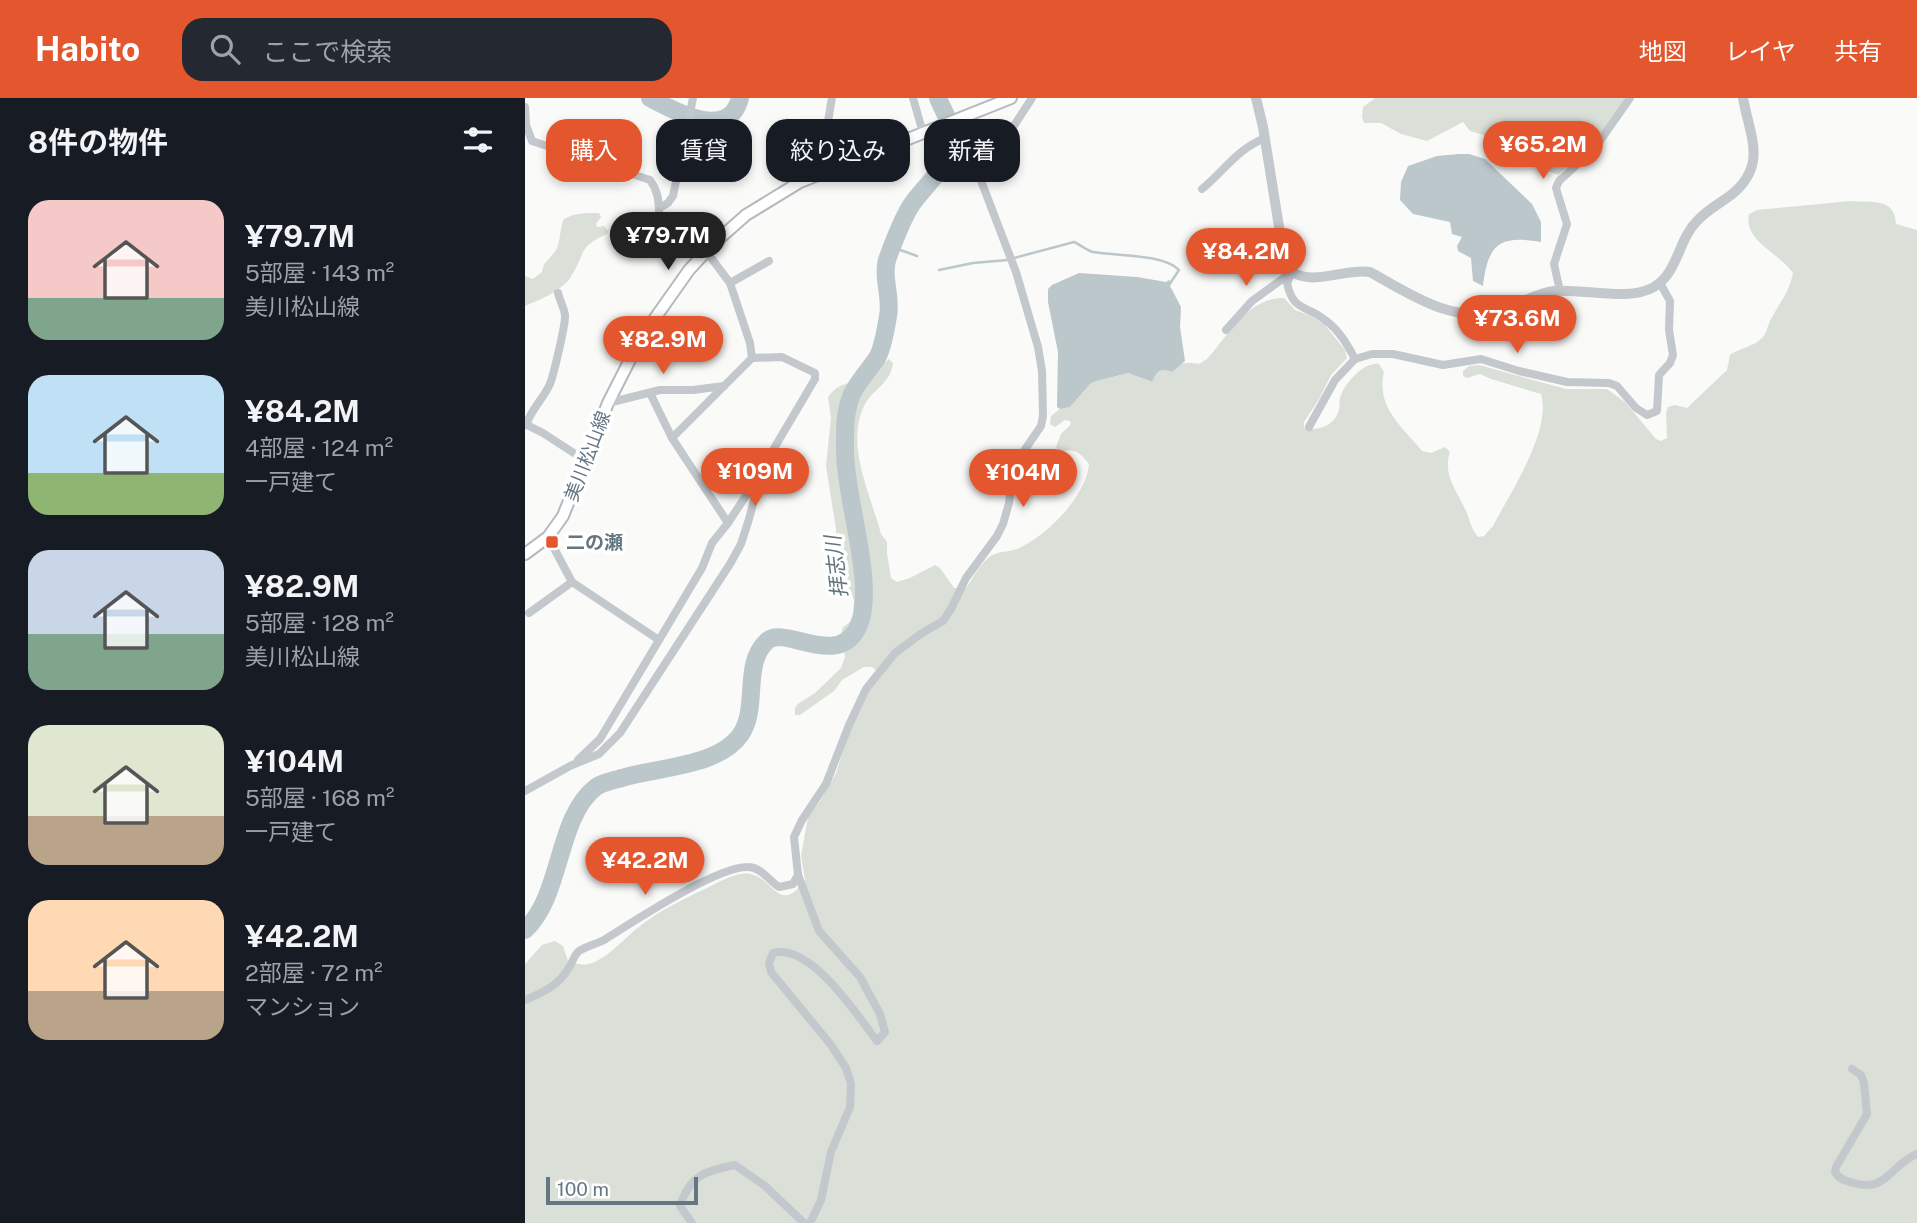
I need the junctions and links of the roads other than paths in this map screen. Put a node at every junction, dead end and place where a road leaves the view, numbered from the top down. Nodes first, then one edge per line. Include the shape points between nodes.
1 (832, 98) edge
2 (913, 98) edge
3 (1011, 98) edge
4 (1032, 98) edge
5 (1256, 98) edge
6 (1630, 98) edge
7 (1743, 98) edge
8 (693, 101) edge
9 (525, 107) edge
10 (828, 119) edge
11 (923, 133) junction
12 (910, 138) edge
13 (1265, 138) junction
14 (800, 182) edge
15 (1202, 189) dead end
16 (661, 208) junction
17 (709, 248) junction
18 (769, 261) dead end
19 (1292, 272) junction
20 (1660, 283) junction
21 (730, 284) junction
22 (1560, 290) junction
23 (558, 293) dead end
24 (1226, 330) dead end
25 (752, 358) junction
26 (1355, 359) junction
27 (724, 386) junction
28 (650, 393) junction
29 (608, 403) junction
30 (526, 425) edge
31 (1309, 427) dead end
32 (671, 439) junction
33 (586, 461) junction
34 (760, 475) junction
35 (728, 523) junction
36 (548, 537) junction
37 (525, 554) edge
38 (572, 582) junction
39 (529, 613) dead end
40 (659, 640) junction
41 (570, 766) junction
42 (525, 778) edge
43 (529, 789) edge
44 (798, 875) junction
45 (525, 1000) edge
46 (1852, 1069) dead end
47 (1917, 1154) edge
48 (692, 1223) edge
49 (804, 1223) edge
50 (810, 1223) edge

1 - 10 street
2 - 11 street
3 - 11 main road, 美川松山線
4 - 44 street via 980,178 1016,272 1038,347 1041,426 1013,467 1003,524 951,609 943,621 895,653 866,689 830,776 794,837
5 - 13 street
6 - 22 street via 1595,148 1556,188 1567,224 1554,264
7 - 20 street via 1755,153 1749,175 1696,221
8 - 16 street via 673,196
9 - 16 street via 532,141 643,176 655,187
11 - 12 main road, 美川松山線
13 - 15 street via 1228,162
13 - 19 street via 1284,258
14 - 17 main road, 美川松山線 via 746,215
16 - 17 street via 659,223 667,233 691,231
17 - 21 street
17 - 29 main road, 美川松山線 via 641,338
18 - 21 street
19 - 22 street via 1307,278 1370,272 1442,309 1467,314 1501,311
19 - 24 street via 1252,301
19 - 26 street via 1287,284 1297,305 1336,329
20 - 22 street via 1637,293
20 - 26 street via 1670,301 1673,355 1659,375 1659,404 1653,414 1643,413 1609,383 1567,382 1481,359 1443,365 1393,354
21 - 25 street
23 - 30 street via 565,323 555,371
25 - 27 street
25 - 34 street via 782,357 815,373
26 - 31 street via 1335,380
27 - 28 street
27 - 32 street
28 - 29 street
28 - 32 street
29 - 33 main road, 美川松山線
30 - 33 street
32 - 35 street
33 - 36 main road, 美川松山線 via 566,510
34 - 35 street
34 - 41 street via 741,544 639,704 611,744
35 - 40 street
36 - 37 main road, 美川松山線
36 - 38 street
38 - 39 street
38 - 40 street
40 - 41 street via 600,739
41 - 43 street
42 - 43 street
44 - 45 street via 793,884 779,887 750,867 713,878 580,950 569,969 545,992
44 - 50 street via 819,931 860,977 885,1032 877,1041 829,981 800,956 781,950 773,953 771,972 831,1045 851,1084 849,1107
46 - 47 street via 1864,1083 1867,1114 1836,1167 1837,1176 1876,1185
48 - 49 street via 680,1206 685,1191 696,1177 735,1165

